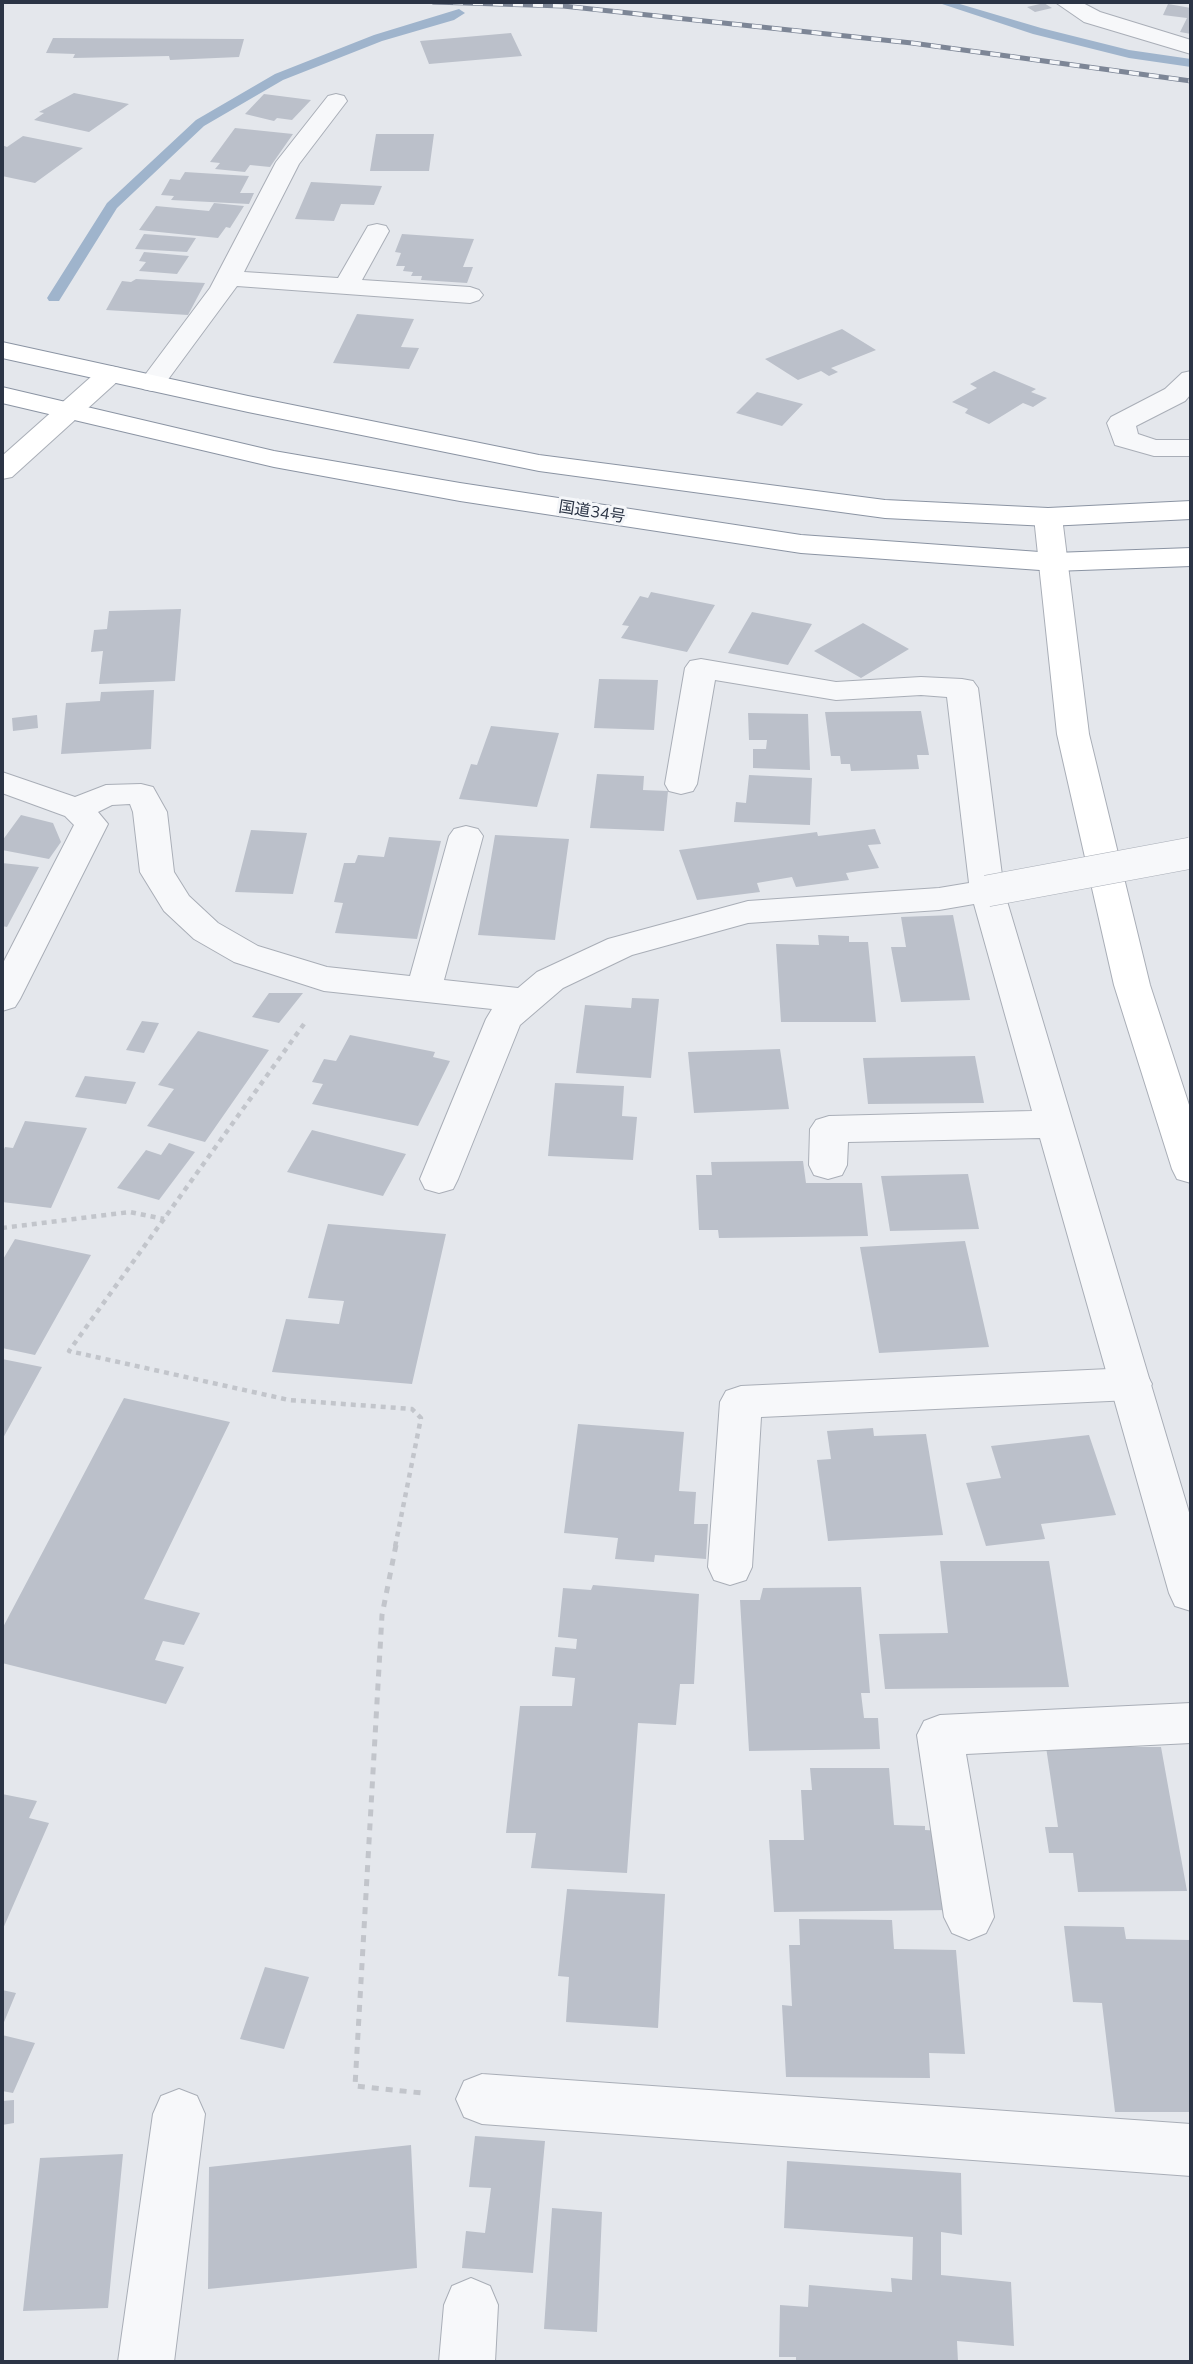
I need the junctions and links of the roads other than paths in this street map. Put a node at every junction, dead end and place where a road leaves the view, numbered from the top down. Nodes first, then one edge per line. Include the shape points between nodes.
1 (1066, 2) edge
2 (1191, 47) edge
3 (336, 101) dead end
4 (377, 231) dead end
5 (228, 278) junction
6 (346, 286) junction
7 (470, 295) dead end
8 (2, 350) edge
9 (110, 374) junction
10 (1191, 379) edge
11 (152, 383) junction
12 (2, 395) edge
13 (69, 411) junction
14 (1191, 448) edge
15 (2, 471) edge
16 (1191, 510) edge
17 (1048, 517) junction
18 (1191, 557) edge
19 (1054, 562) junction
20 (2, 782) edge
21 (681, 784) dead end
22 (77, 808) junction
23 (466, 836) dead end
24 (1191, 853) edge
25 (987, 891) junction
26 (425, 990) junction
27 (2, 999) edge
28 (526, 1001) junction
29 (1054, 1124) junction
30 (1188, 1151) edge
31 (828, 1165) dead end
32 (439, 1179) dead end
33 (1131, 1384) junction
34 (730, 1567) dead end
35 (1191, 1593) edge
36 (1191, 1723) edge
37 (969, 1917) dead end
38 (482, 2099) dead end
39 (179, 2114) dead end
40 (1191, 2150) edge
41 (471, 2305) dead end
42 (146, 2362) edge
43 (467, 2362) edge

1 - 2 street via 1092,17
3 - 5 street via 288,162
4 - 6 street
5 - 6 street
5 - 11 street
6 - 7 street
8 - 9 main road
9 - 11 main road
9 - 13 main road
10 - 14 street via 1174,395 1121,423 1125,439 1154,448
11 - 17 main road via 539,463 885,509
12 - 13 main road, 国道34号
13 - 15 main road
13 - 19 main road, 国道34号 via 274,459 569,509 800,544
16 - 17 main road
17 - 19 main road
18 - 19 main road, 国道34号
19 - 30 main road via 1073,734 1132,985
20 - 22 street
21 - 25 street via 701,668 836,691 962,688
22 - 26 street via 106,795 141,794 150,812 157,872 176,903 206,932 246,954 335,980
22 - 27 street via 90,824
23 - 26 street
24 - 25 street, bridge
25 - 28 street via 939,899 748,912 620,947 550,980
25 - 29 street
26 - 28 street
28 - 32 street via 504,1019
29 - 31 street via 829,1129
29 - 33 street
33 - 34 street via 741,1402
33 - 35 street
36 - 37 street via 940,1735
38 - 40 street
39 - 42 street
41 - 43 street

